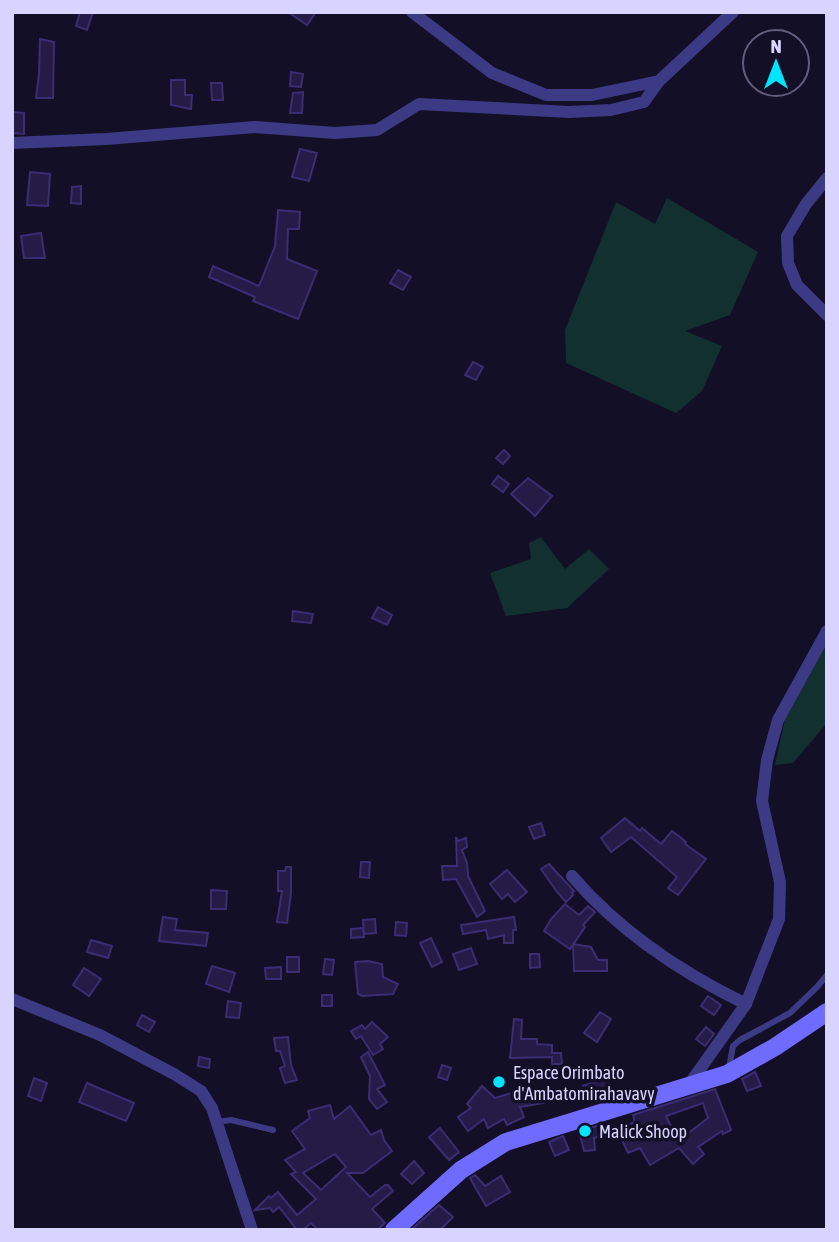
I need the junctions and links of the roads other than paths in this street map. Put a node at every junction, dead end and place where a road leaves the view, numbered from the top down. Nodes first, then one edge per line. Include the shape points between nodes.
1 (412, 12) edge
2 (733, 12) edge
3 (659, 81) junction
4 (12, 143) edge
5 (827, 178) edge
6 (827, 315) edge
7 (827, 631) edge
8 (572, 876) dead end
9 (827, 975) edge
10 (827, 986) edge
11 (817, 987) junction
12 (12, 999) edge
13 (746, 1004) junction
14 (827, 1012) edge
15 (727, 1073) junction
16 (688, 1086) junction
17 (217, 1122) junction
18 (273, 1130) dead end
19 (252, 1230) edge
20 (394, 1230) edge

1 - 3 street via 492,73 546,96 592,96
2 - 3 street
3 - 4 street via 644,103 611,110 419,104 377,130 335,133 255,127
5 - 6 street via 787,236 788,263 797,285
7 - 13 street via 778,720 767,760 762,801 780,882 779,919
8 - 13 street via 639,941 701,982
9 - 11 lane
10 - 11 lane
11 - 15 lane via 790,1013 733,1046
12 - 17 street via 100,1035 174,1074 201,1091
13 - 16 street
14 - 15 main road
15 - 16 main road
16 - 20 main road via 506,1142 461,1170
17 - 18 lane
17 - 19 street

